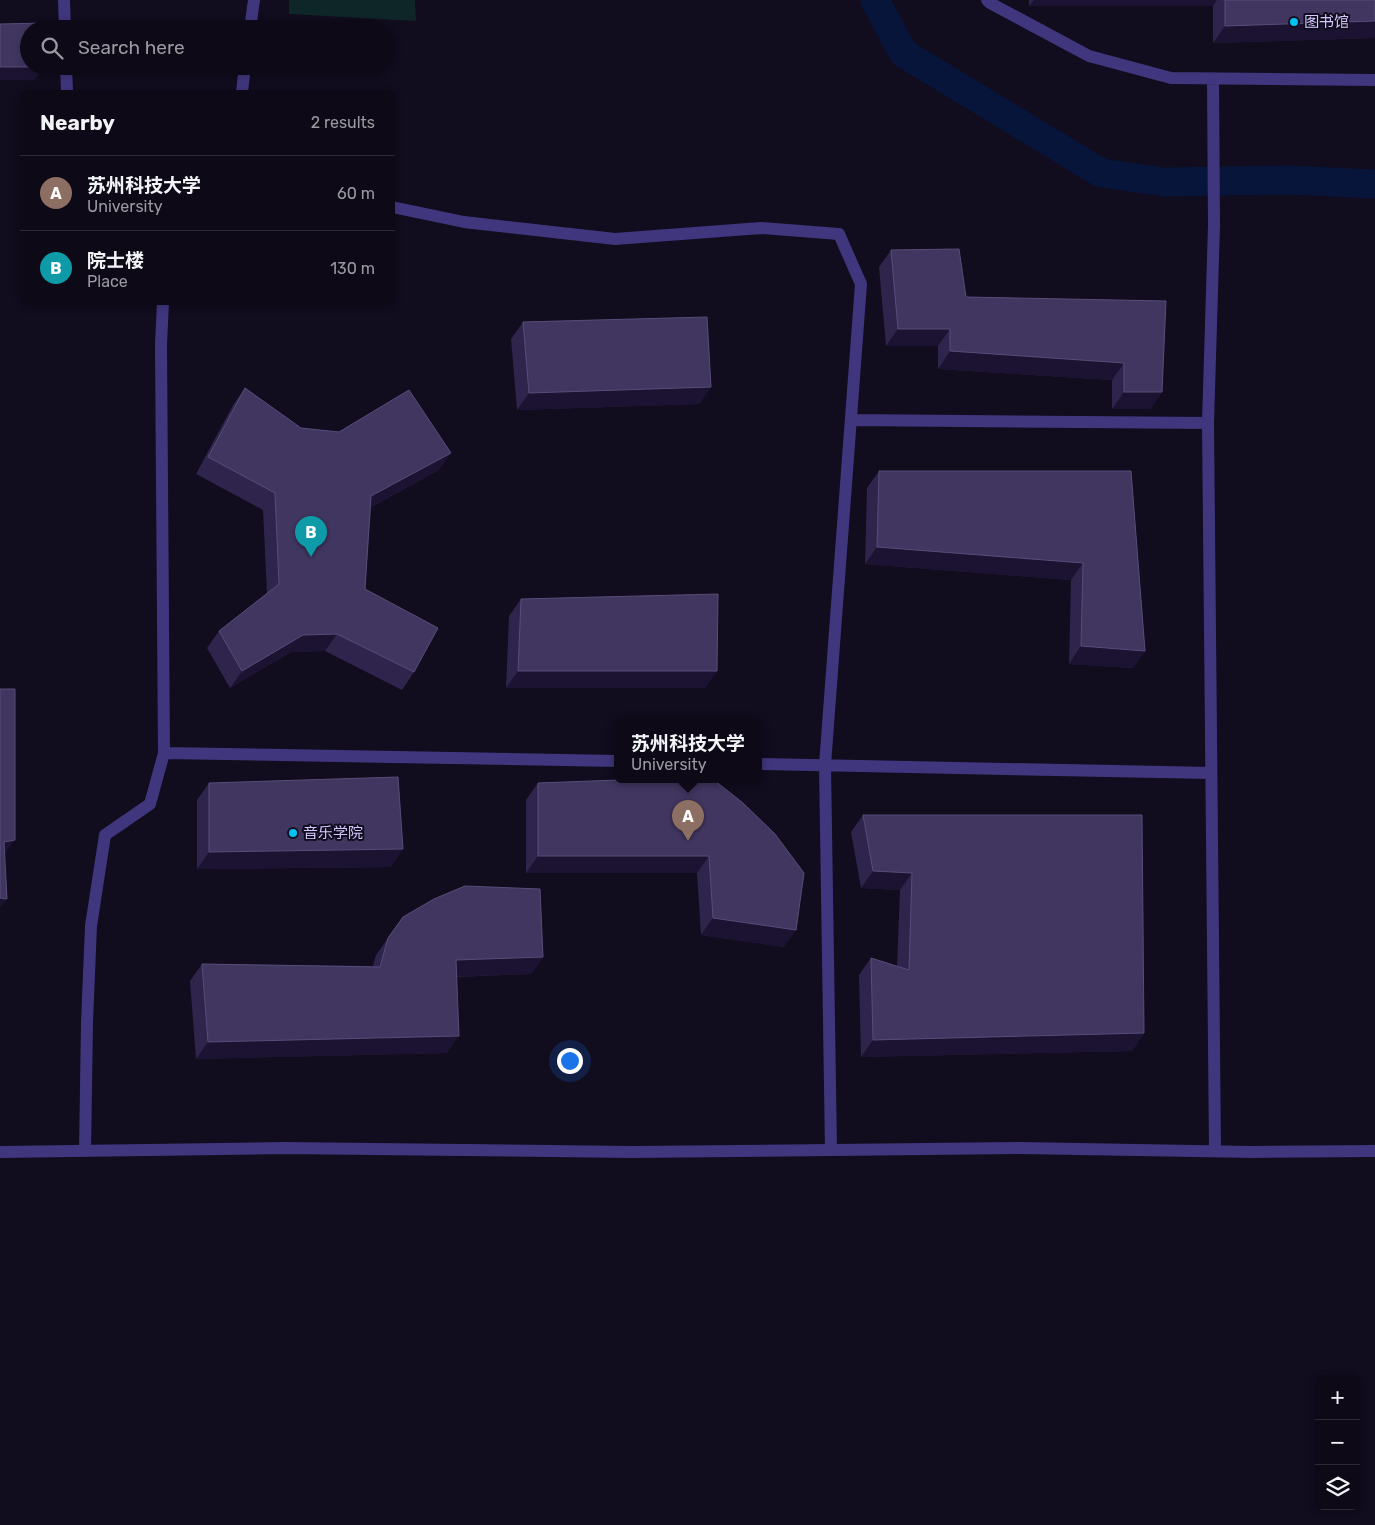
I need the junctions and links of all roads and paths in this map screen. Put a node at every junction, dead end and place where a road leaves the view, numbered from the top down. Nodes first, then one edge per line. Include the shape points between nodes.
1 (64, 0) edge
2 (254, 0) edge
3 (987, 0) edge
4 (65, 20) edge
5 (251, 20) edge
6 (67, 75) edge
7 (244, 75) edge
8 (1214, 79) junction
9 (1375, 80) edge
10 (68, 90) edge
11 (242, 90) edge
12 (395, 208) edge
13 (163, 305) edge
14 (851, 420) junction
15 (1208, 423) junction
16 (164, 753) junction
17 (614, 761) edge
18 (762, 764) edge
19 (825, 765) junction
20 (1212, 773) junction
21 (832, 1150) junction
22 (85, 1151) junction
23 (1215, 1151) junction
24 (1375, 1151) edge
25 (0, 1152) edge

1 - 4 street
2 - 5 street
3 - 8 street via 1089,56 1171,78
6 - 10 street
7 - 11 street
8 - 9 street
8 - 15 street via 1214,225
12 - 14 street via 464,222 615,239 761,228 839,234 861,284
13 - 16 street
14 - 15 street
14 - 19 street
15 - 20 street
16 - 17 street
16 - 22 street via 150,804 105,836 91,926
18 - 19 street
19 - 20 street
19 - 21 street
20 - 23 street
21 - 22 street via 632,1152 283,1148
21 - 23 street
22 - 25 street
23 - 24 street

